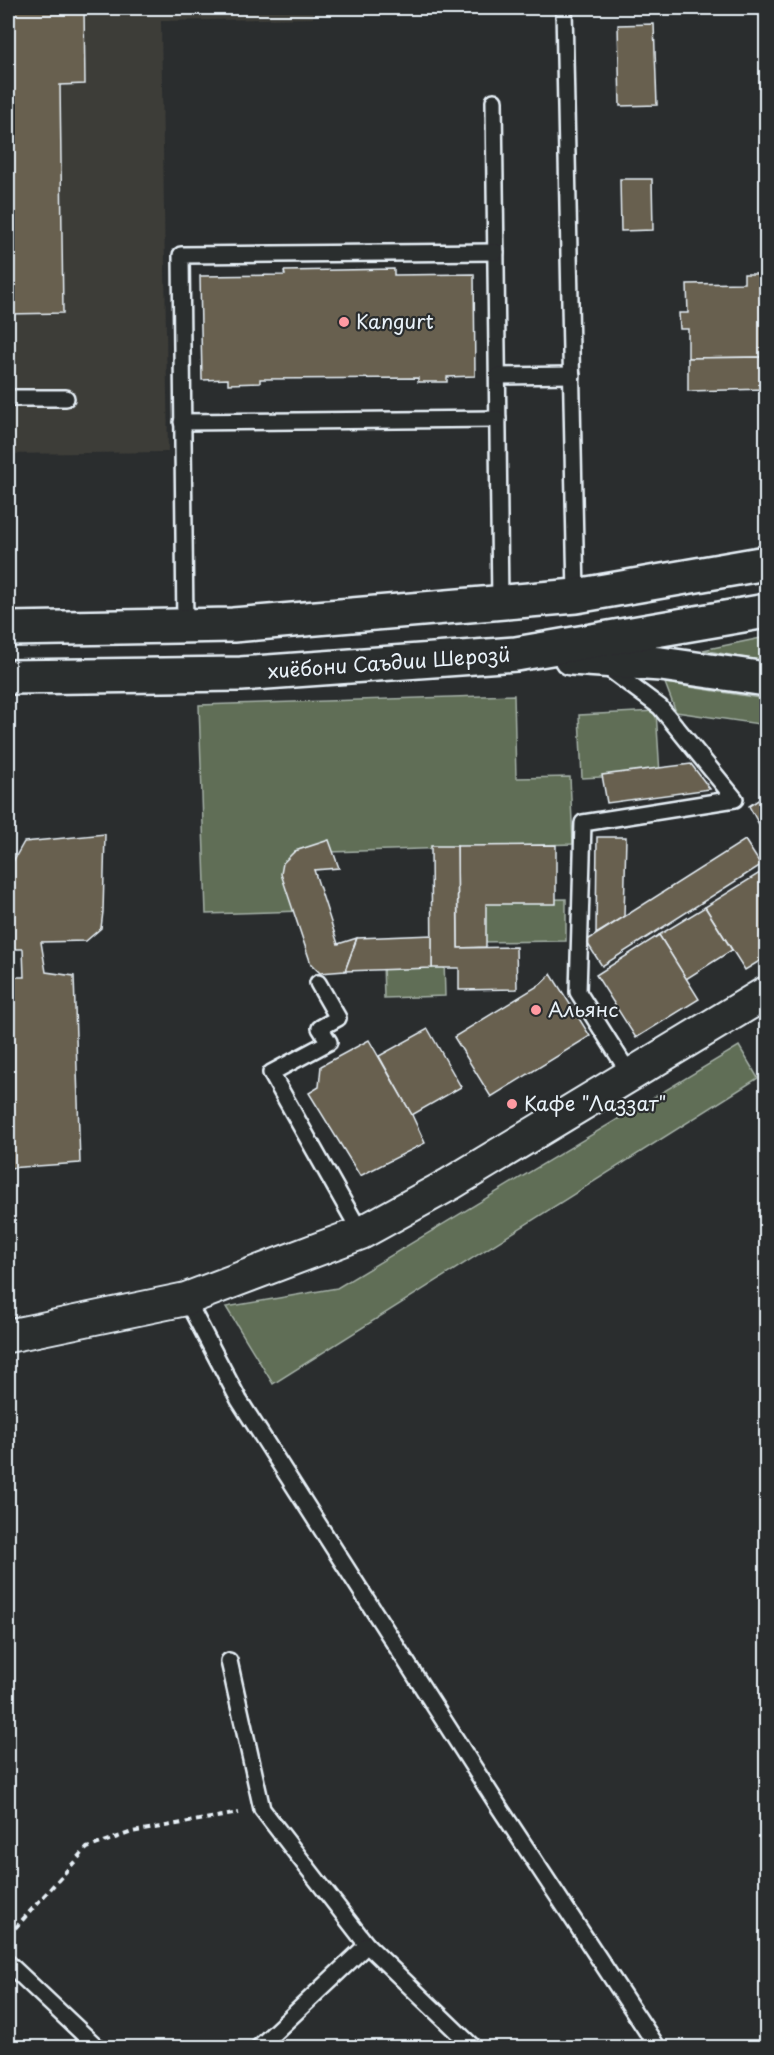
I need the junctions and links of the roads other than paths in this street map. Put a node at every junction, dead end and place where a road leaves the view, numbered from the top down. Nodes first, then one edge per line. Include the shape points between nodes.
1 (564, 8) edge
2 (494, 101) dead end
3 (496, 252) junction
4 (572, 375) junction
5 (498, 376) junction
6 (8, 398) edge
7 (66, 398) dead end
8 (498, 419) junction
9 (182, 422) junction
10 (766, 563) edge
11 (576, 596) junction
12 (500, 602) junction
13 (766, 611) edge
14 (185, 626) junction
15 (8, 629) edge
16 (516, 654) junction
17 (595, 659) junction
18 (8, 677) edge
19 (766, 679) edge
20 (318, 983) dead end
21 (766, 993) edge
22 (631, 1076) junction
23 (361, 1233) junction
24 (186, 1299) junction
25 (8, 1336) edge
26 (229, 1661) dead end
27 (367, 1945) junction
28 (8, 1963) edge
29 (98, 2048) edge
30 (258, 2048) edge
31 (474, 2048) edge
32 (658, 2048) edge

1 - 4 lane
2 - 3 lane
3 - 5 lane
3 - 9 lane via 182,255
4 - 5 lane
4 - 11 lane
5 - 8 lane
6 - 7 lane
8 - 9 lane
8 - 12 lane
9 - 14 lane
10 - 11 highway
11 - 12 highway
12 - 14 highway
13 - 16 highway, хиёбони Саъдии Шерозӣ
14 - 15 highway
16 - 17 highway
16 - 18 highway, хиёбони Саъдии Шерозӣ via 242,674
17 - 19 highway
17 - 22 lane via 660,707 735,799 583,823 578,992
20 - 23 lane via 338,1018 320,1028 329,1042 271,1073
21 - 22 street
22 - 23 street
23 - 24 street
24 - 25 street
24 - 32 lane via 239,1400
26 - 27 lane via 262,1809
27 - 30 lane
27 - 31 lane
28 - 29 lane

